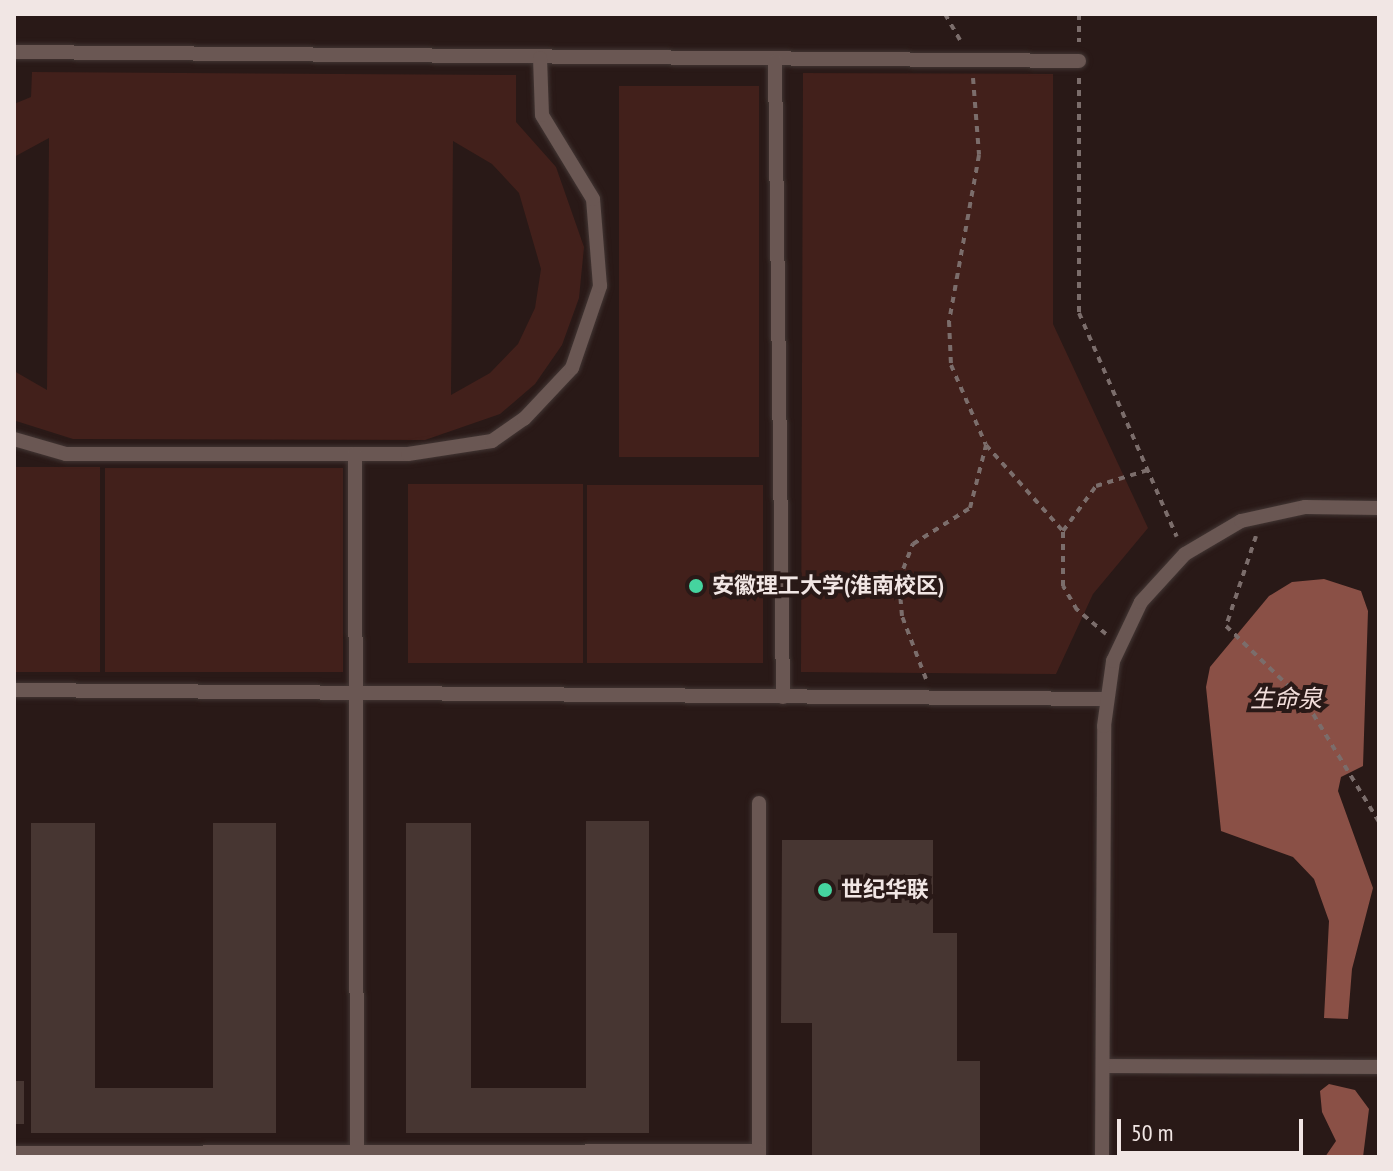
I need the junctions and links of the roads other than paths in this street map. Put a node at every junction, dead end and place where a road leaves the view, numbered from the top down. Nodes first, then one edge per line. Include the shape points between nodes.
1 (14, 52) edge
2 (540, 58) junction
3 (775, 61) junction
4 (1079, 61) road end
5 (14, 439) edge
6 (355, 454) junction
7 (1379, 508) edge
8 (14, 690) edge
9 (356, 693) junction
10 (783, 697) junction
11 (1107, 699) junction
12 (759, 803) dead end
13 (1103, 1066) junction
14 (1379, 1067) edge
15 (14, 1153) edge
16 (513, 1154) edge
17 (638, 1154) edge
18 (759, 1154) edge
19 (151, 1155) edge
20 (357, 1155) edge
21 (1102, 1157) edge

1 - 2 lane
2 - 3 lane
2 - 6 lane via 542,115 582,173 597,222 600,286 579,353 543,404 492,441
3 - 4 lane
3 - 10 lane
5 - 6 lane via 66,454
6 - 9 lane
7 - 11 lane via 1305,507 1263,517 1185,554 1141,602 1122,641
8 - 9 lane
9 - 10 lane
9 - 20 lane
10 - 11 lane
11 - 13 lane
12 - 18 lane
13 - 14 lane
13 - 21 lane
15 - 19 lane
16 - 17 lane
16 - 20 lane
17 - 18 lane
19 - 20 lane

